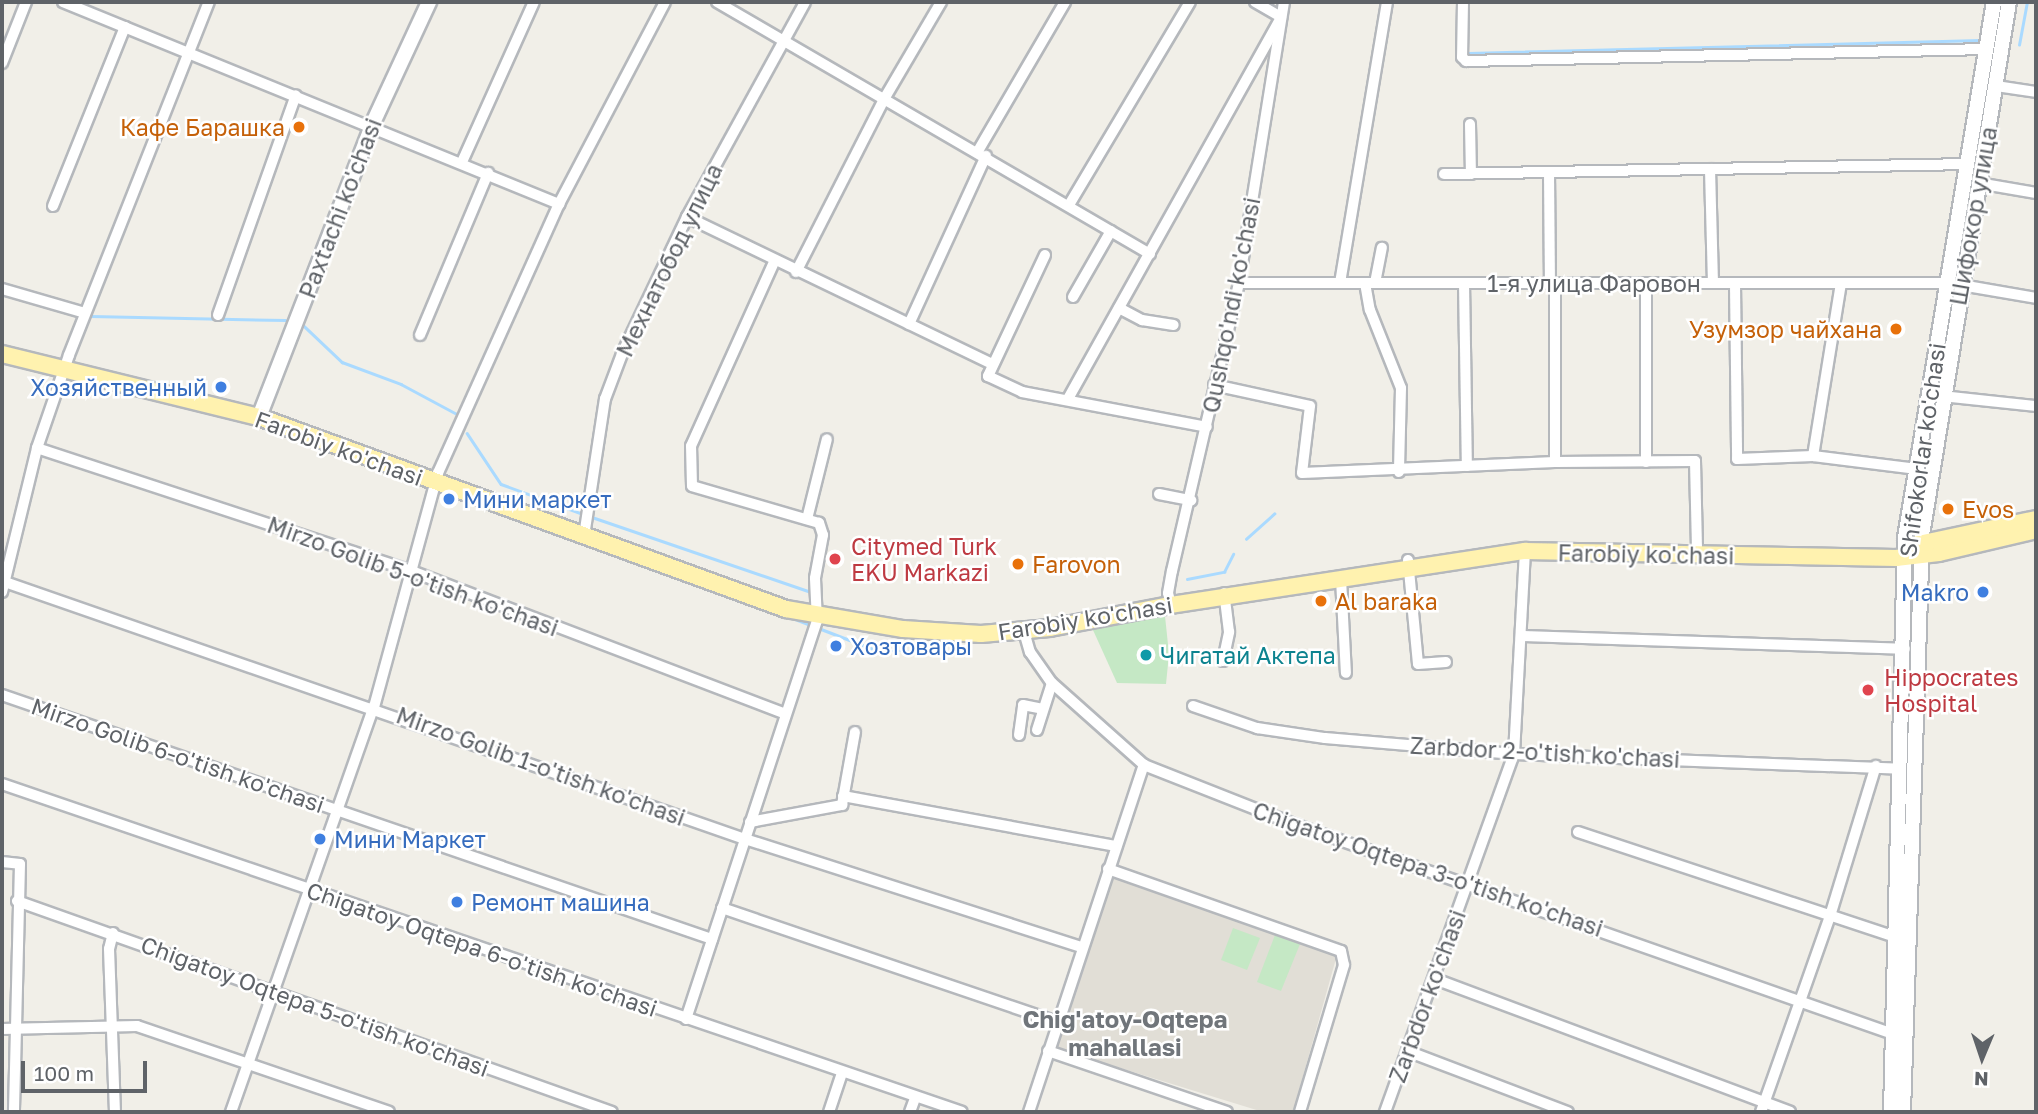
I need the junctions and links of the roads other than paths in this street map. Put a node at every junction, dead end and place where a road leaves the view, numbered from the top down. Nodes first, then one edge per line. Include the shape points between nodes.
1 (26, 2) edge
2 (63, 2) edge
3 (209, 2) edge
4 (429, 2) edge
5 (534, 2) edge
6 (665, 2) edge
7 (717, 2) edge
8 (805, 2) edge
9 (942, 2) edge
10 (1065, 2) edge
11 (1189, 2) edge
12 (1255, 2) edge
13 (1283, 2) edge
14 (1387, 2) edge
15 (1463, 2) edge
16 (1994, 2) edge
17 (2009, 2) edge
18 (1281, 17) junction
19 (125, 27) junction
20 (782, 40) junction
21 (1987, 49) junction
22 (187, 52) junction
23 (2, 63) edge
24 (1982, 75) junction
25 (1997, 82) junction
26 (2036, 92) edge
27 (296, 95) junction
28 (883, 101) junction
29 (1470, 124) dead end
30 (372, 125) junction
31 (982, 154) junction
32 (462, 162) junction
33 (1968, 164) junction
34 (1710, 169) junction
35 (1549, 172) junction
36 (488, 173) junction
37 (1444, 174) dead end
38 (1471, 174) junction
39 (1978, 183) junction
40 (2036, 193) edge
41 (559, 204) junction
42 (1069, 205) junction
43 (53, 206) dead end
44 (687, 217) junction
45 (1111, 231) junction
46 (1382, 248) dead end
47 (1150, 254) junction
48 (1045, 255) dead end
49 (774, 262) junction
50 (796, 272) junction
51 (1240, 283) junction
52 (1340, 283) junction
53 (1370, 283) junction
54 (1464, 283) junction
55 (1552, 283) junction
56 (1646, 283) junction
57 (1713, 283) junction
58 (1841, 284) junction
59 (1954, 284) junction
60 (1735, 285) junction
61 (2, 289) edge
62 (1073, 297) dead end
63 (2036, 298) edge
64 (1119, 308) junction
65 (85, 313) junction
66 (218, 315) dead end
67 (909, 324) junction
68 (1174, 325) dead end
69 (420, 335) dead end
70 (2, 344) edge
71 (2, 354) edge
72 (991, 363) junction
73 (66, 366) junction
74 (1214, 385) junction
75 (1941, 396) junction
76 (1069, 397) junction
77 (2036, 406) edge
78 (261, 413) junction
79 (1207, 427) junction
80 (827, 439) dead end
81 (37, 448) junction
82 (1813, 456) junction
83 (1555, 462) junction
84 (1646, 462) junction
85 (1467, 466) junction
86 (1917, 469) junction
87 (1399, 472) junction
88 (437, 478) junction
89 (1159, 494) dead end
90 (1191, 500) junction
91 (807, 519) junction
92 (2036, 519) edge
93 (2036, 530) edge
94 (584, 532) junction
95 (1697, 546) junction
96 (1525, 547) junction
97 (1913, 551) junction
98 (1409, 564) junction
99 (414, 572) junction
100 (1341, 579) junction
101 (3, 585) edge
102 (1224, 593) junction
103 (1170, 601) junction
104 (816, 607) junction
105 (1905, 622) junction
106 (1921, 623) junction
107 (1023, 627) junction
108 (1521, 636) junction
109 (1905, 649) junction
110 (1223, 661) dead end
111 (1446, 662) dead end
112 (1346, 673) dead end
113 (1052, 683) junction
114 (2, 695) edge
115 (1193, 706) dead end
116 (374, 707) junction
117 (1043, 709) junction
118 (785, 714) junction
119 (1037, 730) dead end
120 (855, 732) dead end
121 (1019, 735) dead end
122 (1514, 754) junction
123 (1144, 765) junction
124 (1876, 766) junction
125 (1901, 769) junction
126 (2, 784) edge
127 (844, 796) junction
128 (340, 811) junction
129 (750, 822) junction
130 (1578, 832) dead end
131 (745, 839) junction
132 (1116, 846) junction
133 (2, 862) edge
134 (1108, 869) junction
135 (1467, 883) junction
136 (312, 891) junction
137 (18, 901) junction
138 (722, 908) junction
139 (1830, 916) junction
140 (113, 933) junction
141 (1896, 937) junction
142 (712, 939) junction
143 (1081, 947) junction
144 (1435, 979) junction
145 (276, 993) junction
146 (1799, 1000) junction
147 (686, 1019) junction
148 (1057, 1022) junction
149 (2, 1028) edge
150 (16, 1029) junction
151 (111, 1030) junction
152 (1894, 1034) junction
153 (1048, 1051) junction
154 (1407, 1051) junction
155 (251, 1064) junction
156 (842, 1073) junction
157 (915, 1098) junction
158 (1762, 1107) edge
159 (14, 1112) edge
160 (115, 1112) edge
161 (231, 1112) edge
162 (389, 1112) edge
163 (612, 1112) edge
164 (829, 1112) edge
165 (910, 1112) edge
166 (962, 1112) edge
167 (1029, 1112) edge
168 (1227, 1112) edge
169 (1300, 1112) edge
170 (1385, 1112) edge
171 (1569, 1112) edge
172 (1790, 1112) edge
173 (1891, 1112) edge
174 (1903, 1112) edge

1 - 23 street
2 - 19 street
3 - 22 street
4 - 30 main road, Paxtachi ko'chasi
5 - 32 street
6 - 41 street
7 - 20 street
8 - 20 street, Мехнатобод улица
9 - 28 street
10 - 31 street
11 - 42 street
12 - 18 street
13 - 18 street, Qushqo'ndi ko'chasi
14 - 52 street
15 - 21 street via 1463,60
16 - 21 main road, Shifokorlar ko'chasi
17 - 25 main road, Шифокор улица
18 - 47 street
18 - 51 street, Qushqo'ndi ko'chasi
19 - 22 street
19 - 43 street
20 - 28 street
20 - 44 street, Мехнатобод улица
21 - 24 main road, Shifokorlar ko'chasi
22 - 27 street
22 - 65 street
24 - 25 main road
24 - 33 main road, Shifokorlar ko'chasi
25 - 26 street
25 - 39 main road, Шифокор улица
27 - 30 street
27 - 66 street
28 - 31 street
28 - 50 street
29 - 38 street
30 - 32 street
30 - 78 main road, Paxtachi ko'chasi
31 - 42 street
31 - 67 street
32 - 36 street
33 - 34 street
33 - 59 main road, Shifokorlar ko'chasi
34 - 35 street
34 - 57 street
35 - 38 street
35 - 55 street
36 - 41 street
36 - 69 street
37 - 38 street
39 - 40 street
39 - 59 main road, Шифокор улица
41 - 88 street
42 - 45 street
44 - 49 street
44 - 94 street, Мехнатобод улица via 605,398
45 - 47 street
45 - 62 street
46 - 53 street
47 - 64 street
48 - 72 street
49 - 50 street
49 - 91 street via 691,446 692,486
50 - 67 street
51 - 52 street, 1-я улица Фаровон
51 - 74 street, Qushqo'ndi ko'chasi
52 - 53 street, 1-я улица Фаровон
53 - 54 street, 1-я улица Фаровон
53 - 87 street via 1368,304 1401,388
54 - 55 street, 1-я улица Фаровон
54 - 85 street
55 - 56 street, 1-я улица Фаровон
55 - 83 street
56 - 57 street, 1-я улица Фаровон
56 - 84 street
57 - 60 street, 1-я улица Фаровон
58 - 59 street, 1-я улица Фаровон
58 - 60 street, 1-я улица Фаровон
58 - 82 street
59 - 63 street, 1-я улица Фаровон
59 - 75 main road, Шифокор улица
59 - 86 main road, Shifokorlar ko'chasi
60 - 82 street via 1737,459
61 - 65 street
64 - 68 street via 1142,320
64 - 76 street
65 - 73 street
67 - 72 street
70 - 73 main road, Farobiy ko'chasi
71 - 73 main road, Farobiy ko'chasi
72 - 76 street via 988,376 1011,388
73 - 78 main road, Farobiy ko'chasi
73 - 81 street
74 - 79 street, Qushqo'ndi ko'chasi
74 - 87 street via 1310,406 1299,472
75 - 77 street
75 - 97 main road, Шифокор улица
76 - 79 street
78 - 88 main road, Farobiy ko'chasi
79 - 90 street, Qushqo'ndi ko'chasi
80 - 91 street
81 - 99 street, Mirzo Golib 5-o'tish ko'chasi
81 - 101 street
82 - 86 street
83 - 84 street
83 - 85 street
84 - 95 street via 1695,461
85 - 87 street
86 - 97 main road, Shifokorlar ko'chasi
88 - 94 main road, Farobiy ko'chasi
88 - 99 street
89 - 90 street
90 - 103 street, Qushqo'ndi ko'chasi
91 - 104 street via 819,523 823,535
92 - 97 main road, Farobiy ko'chasi
93 - 97 main road, Farobiy ko'chasi
94 - 104 main road, Farobiy ko'chasi
95 - 96 main road, Farobiy ko'chasi
95 - 97 main road, Farobiy ko'chasi
96 - 97 main road, Farobiy ko'chasi
96 - 98 main road, Farobiy ko'chasi
96 - 108 street, Zarbdor ko'chasi
97 - 105 main road, Shifokorlar ko'chasi
97 - 106 main road, Shifokorlar ko'chasi
98 - 100 main road, Farobiy ko'chasi
98 - 102 main road, Farobiy ko'chasi
98 - 111 street via 1418,664
99 - 116 street
99 - 118 street, Mirzo Golib 5-o'tish ko'chasi
100 - 102 main road, Farobiy ko'chasi
100 - 112 street
101 - 116 street, Mirzo Golib 1-o'tish ko'chasi
102 - 103 main road, Farobiy ko'chasi
102 - 110 street via 1229,632
103 - 107 main road, Farobiy ko'chasi
104 - 107 main road, Farobiy ko'chasi via 903,629
104 - 118 street
105 - 106 main road
105 - 109 main road, Shifokorlar ko'chasi
106 - 174 main road, Shifokorlar ko'chasi
107 - 113 street, Chigatoy Oqtepa 3-o'tish ko'chasi via 1030,652
108 - 109 street
108 - 122 street, Zarbdor ko'chasi
109 - 125 main road, Shifokorlar ko'chasi
113 - 117 street
113 - 123 street, Chigatoy Oqtepa 3-o'tish ko'chasi
114 - 128 street, Mirzo Golib 6-o'tish ko'chasi
115 - 122 street, Zarbdor 2-o'tish ko'chasi via 1242,724 1291,734
116 - 128 street
116 - 131 street, Mirzo Golib 1-o'tish ko'chasi
117 - 119 street
117 - 121 street via 1023,705
118 - 129 street
120 - 127 street
122 - 124 street, Zarbdor 2-o'tish ko'chasi
122 - 135 street, Zarbdor ko'chasi
123 - 132 street
123 - 135 street, Chigatoy Oqtepa 3-o'tish ko'chasi via 1291,823
124 - 125 street, Zarbdor 2-o'tish ko'chasi
124 - 139 street
125 - 141 main road, Shifokorlar ko'chasi
126 - 136 street, Chigatoy Oqtepa 6-o'tish ko'chasi
127 - 129 street via 839,807
127 - 132 street
128 - 136 street
128 - 142 street, Mirzo Golib 6-o'tish ko'chasi
129 - 131 street
130 - 139 street
131 - 138 street
131 - 143 street, Mirzo Golib 1-o'tish ko'chasi
132 - 134 street
133 - 137 street via 20,863
134 - 143 street
134 - 169 street via 1342,953 1344,965
135 - 144 street, Zarbdor ko'chasi
135 - 146 street, Chigatoy Oqtepa 3-o'tish ko'chasi
136 - 145 street
136 - 147 street, Chigatoy Oqtepa 6-o'tish ko'chasi
137 - 140 street, Chigatoy Oqtepa 5-o'tish ko'chasi
137 - 150 street
138 - 142 street
138 - 148 street
139 - 141 street
139 - 146 street
140 - 145 street, Chigatoy Oqtepa 5-o'tish ko'chasi
140 - 151 street via 109,949
141 - 152 main road, Shifokorlar ko'chasi
142 - 147 street
143 - 148 street
144 - 154 street, Zarbdor ko'chasi
144 - 158 street
145 - 155 street
145 - 163 street, Chigatoy Oqtepa 5-o'tish ko'chasi
146 - 152 street, Chigatoy Oqtepa 3-o'tish ko'chasi
146 - 158 street
147 - 156 street, Chigatoy Oqtepa 6-o'tish ko'chasi
148 - 153 street
149 - 150 street
150 - 151 street
150 - 159 street
151 - 155 street via 137,1026
151 - 160 street
152 - 173 main road, Shifokorlar ko'chasi
153 - 167 street
153 - 168 street
154 - 170 street, Zarbdor ko'chasi
154 - 171 street
155 - 161 street
155 - 162 street
156 - 157 street, Chigatoy Oqtepa 6-o'tish ko'chasi
156 - 164 street
157 - 165 street
157 - 166 street, Chigatoy Oqtepa 6-o'tish ko'chasi
158 - 172 street

